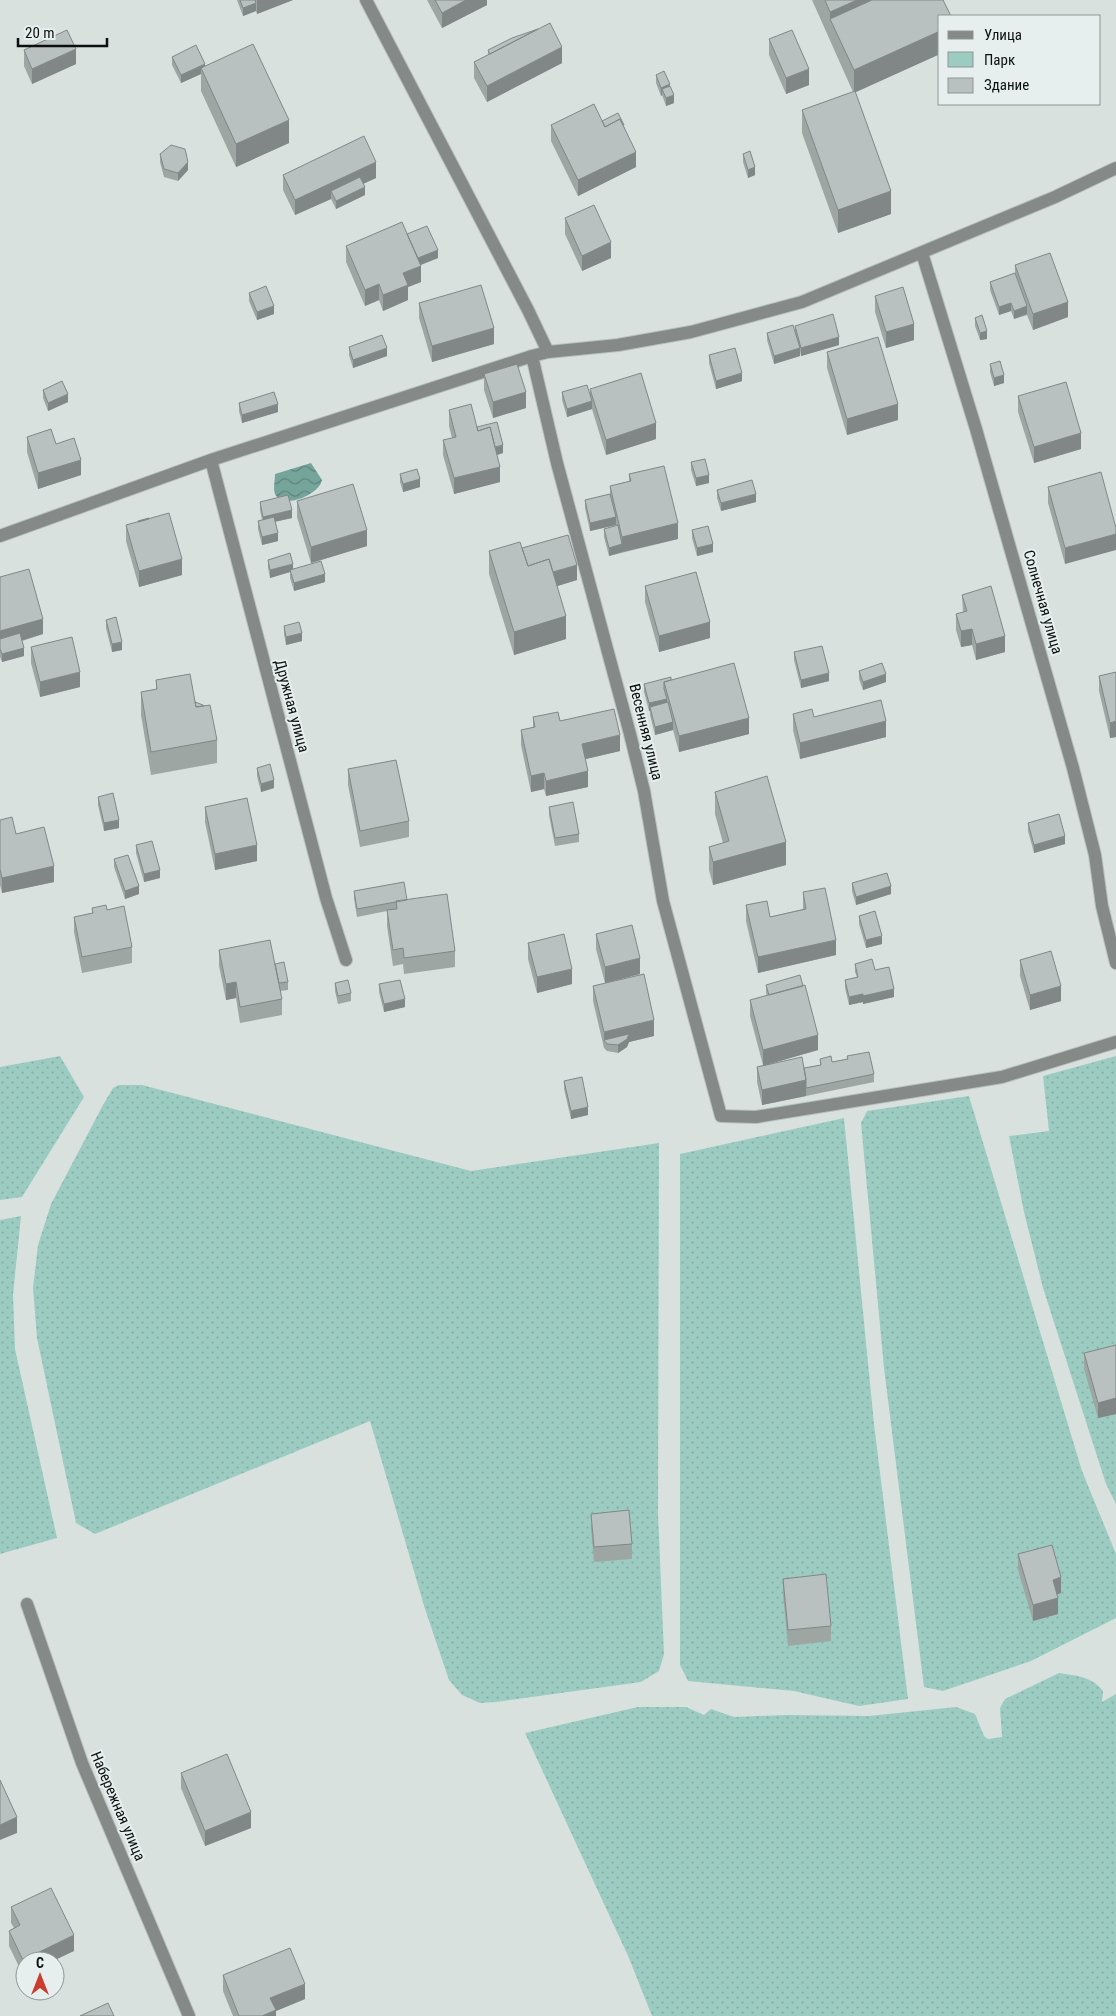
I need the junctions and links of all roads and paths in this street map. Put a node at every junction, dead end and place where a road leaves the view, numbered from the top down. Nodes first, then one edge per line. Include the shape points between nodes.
1 (366, 0) edge
2 (1116, 168) edge
3 (922, 253) junction
4 (548, 352) junction
5 (532, 356) junction
6 (211, 460) junction
7 (0, 536) edge
8 (346, 960) dead end
9 (1116, 964) edge
10 (1116, 1042) edge
11 (27, 1604) dead end
12 (189, 2016) edge

1 - 4 street
2 - 3 street
3 - 4 street via 802,302 691,332 618,345
3 - 9 street, Солнечная улица via 1073,768 1095,855 1102,906
4 - 5 street
5 - 6 street
5 - 10 street, Весенняя улица via 644,791 662,901 721,1116 756,1117 1002,1077
6 - 7 street
6 - 8 street, Дружная улица via 326,898
11 - 12 street, Набережная улица via 82,1763

